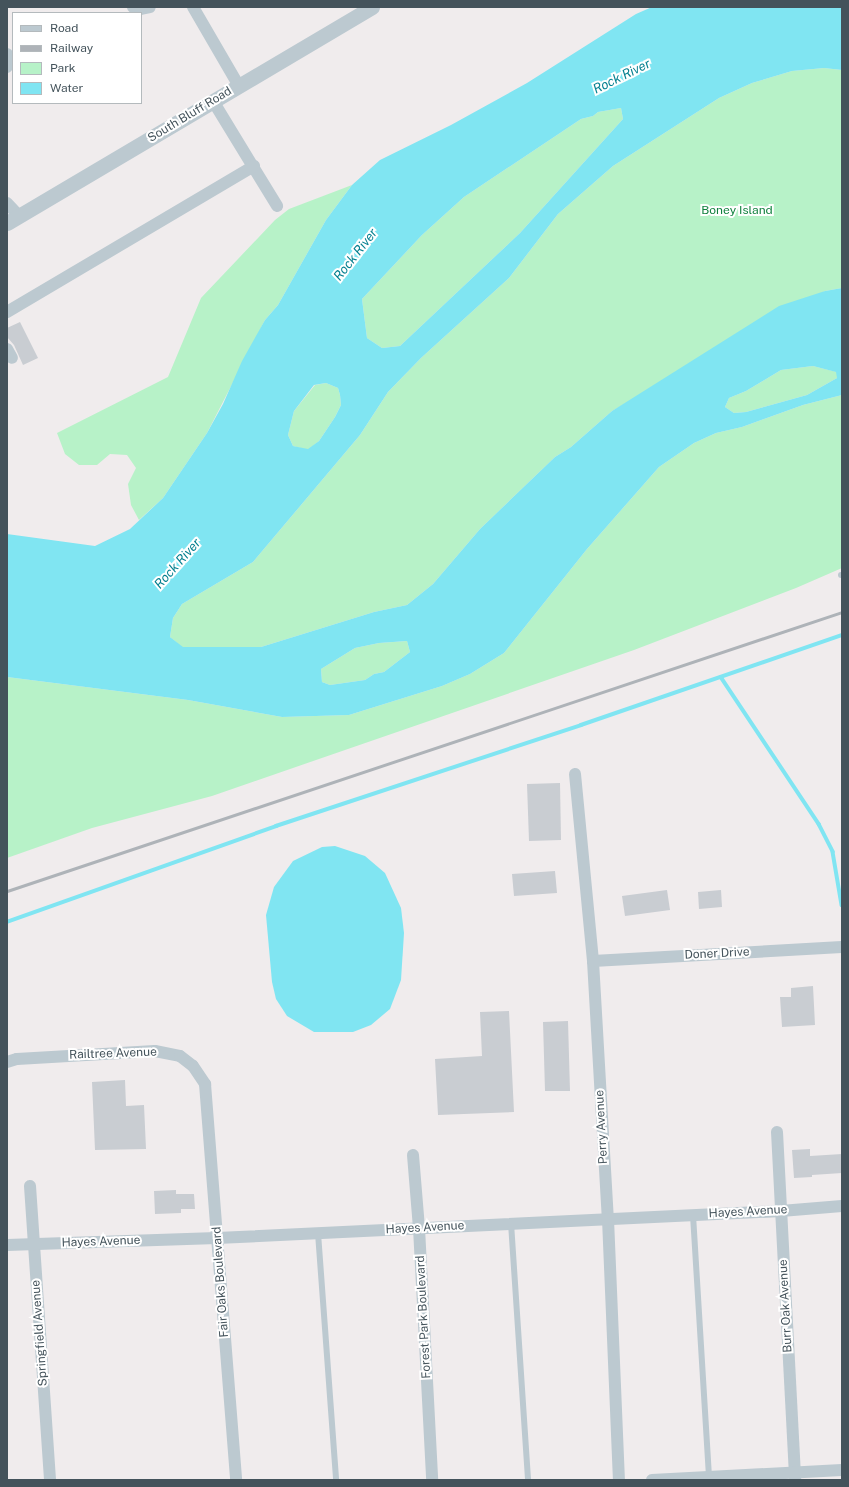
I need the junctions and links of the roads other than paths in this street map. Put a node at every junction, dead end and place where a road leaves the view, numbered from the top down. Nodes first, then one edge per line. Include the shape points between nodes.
1 (133, 7) edge
2 (150, 7) edge
3 (194, 7) edge
4 (372, 7) edge
5 (7, 54) edge
6 (7, 67) edge
7 (239, 86) junction
8 (213, 101) junction
9 (254, 166) junction
10 (7, 203) edge
11 (277, 206) dead end
12 (13, 220) edge
13 (7, 312) edge
14 (575, 774) dead end
15 (842, 947) edge
16 (593, 961) junction
17 (7, 1062) edge
18 (205, 1084) joint
19 (777, 1132) dead end
20 (413, 1155) dead end
21 (30, 1186) dead end
22 (842, 1206) edge
23 (781, 1211) junction
24 (693, 1215) junction
25 (608, 1219) junction
26 (511, 1223) junction
27 (419, 1228) junction
28 (318, 1233) junction
29 (217, 1238) junction
30 (34, 1244) junction
31 (7, 1245) edge
32 (842, 1470) edge
33 (795, 1476) edge
34 (709, 1479) edge
35 (50, 1480) edge
36 (236, 1480) edge
37 (336, 1480) edge
38 (432, 1480) edge
39 (528, 1480) edge
40 (619, 1480) edge
41 (652, 1480) edge

1 - 2 street
3 - 7 street
4 - 7 street, South Bluff Road
5 - 6 street
7 - 8 street, South Bluff Road
8 - 9 street
8 - 12 street, South Bluff Road
9 - 11 street
9 - 13 street
10 - 12 street
14 - 16 street, Perry Avenue
15 - 16 street, Doner Drive
16 - 25 street, Perry Avenue
17 - 18 street, Railtree Avenue via 17,1059 155,1051 180,1056 193,1066
18 - 29 street, Fair Oaks Boulevard
19 - 23 street, Burr Oak Avenue
20 - 27 street, Forest Park Boulevard
21 - 30 street, Springfield Avenue
22 - 23 street, Hayes Avenue
23 - 24 street, Hayes Avenue
23 - 33 street, Burr Oak Avenue
24 - 25 street, Hayes Avenue
24 - 34 lane
25 - 26 street, Hayes Avenue
25 - 40 street, Perry Avenue
26 - 27 street, Hayes Avenue
26 - 39 lane
27 - 28 street, Hayes Avenue
27 - 38 street, Forest Park Boulevard
28 - 29 street, Hayes Avenue
28 - 37 lane
29 - 30 street, Hayes Avenue
29 - 36 street, Fair Oaks Boulevard
30 - 31 street, Hayes Avenue
30 - 35 street, Springfield Avenue
32 - 33 street
33 - 34 street
34 - 41 street

